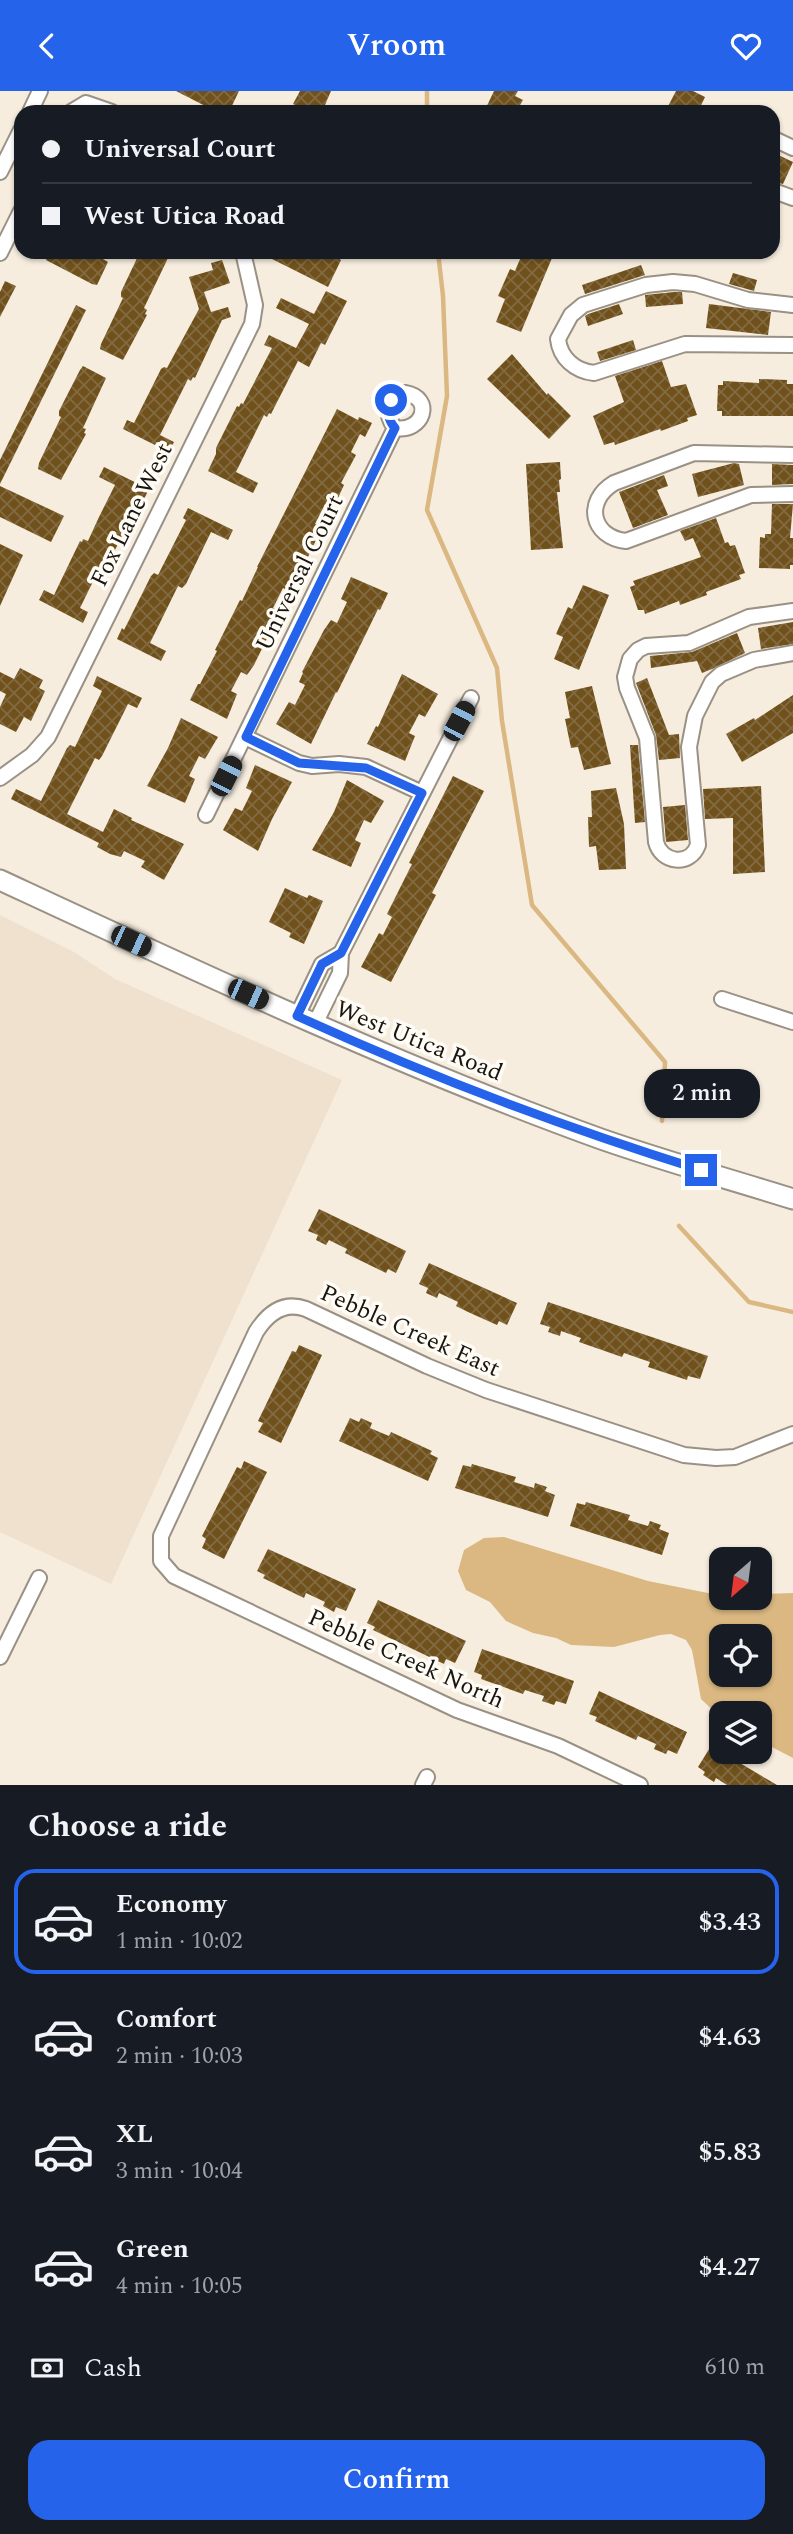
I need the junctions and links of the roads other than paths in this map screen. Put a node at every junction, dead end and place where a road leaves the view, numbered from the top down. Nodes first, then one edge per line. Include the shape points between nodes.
1 (14, 144) edge
2 (0, 172) edge
3 (14, 225) edge
4 (0, 253) edge
5 (245, 259) edge
6 (793, 305) edge
7 (793, 345) edge
8 (395, 428) dead end
9 (793, 455) edge
10 (793, 494) edge
11 (793, 611) edge
12 (793, 653) edge
13 (471, 698) dead end
14 (246, 737) junction
15 (0, 778) edge
16 (422, 793) junction
17 (206, 815) dead end
18 (0, 880) edge
19 (341, 953) junction
20 (722, 999) dead end
21 (297, 1016) junction
22 (793, 1023) edge
23 (315, 1024) junction
24 (793, 1199) edge
25 (793, 1434) edge
26 (161, 1561) joint
27 (39, 1578) dead end
28 (4, 1636) edge
29 (0, 1657) edge
30 (640, 1785) edge

1 - 2 street
3 - 4 street
5 - 15 street, Fox Lane West via 255,305 252,324 48,737
6 - 7 street via 748,300 695,284 646,285 583,305 570,315 558,339 565,358 594,373 685,344
8 - 14 street, Universal Court
9 - 10 street via 686,455 605,488 597,501 595,519 606,535 626,541 751,495
11 - 12 street via 750,617 689,643 646,646 630,659 625,677 648,738 660,853 684,860 698,845 689,747 691,725 712,682 741,664
13 - 16 street
14 - 16 street via 299,763 366,768
14 - 17 street, Universal Court
16 - 19 street
18 - 21 street, West Utica Road
19 - 21 street via 322,964
19 - 23 street via 340,973
20 - 22 street
21 - 23 street, West Utica Road
23 - 24 street, West Utica Road via 603,1139
25 - 26 street, Pebble Creek East via 735,1457 684,1455 506,1398 306,1309 281,1308 261,1324 242,1360 161,1536
26 - 30 street, Pebble Creek North via 174,1576 324,1649 457,1710 582,1756
27 - 28 street
28 - 29 street

